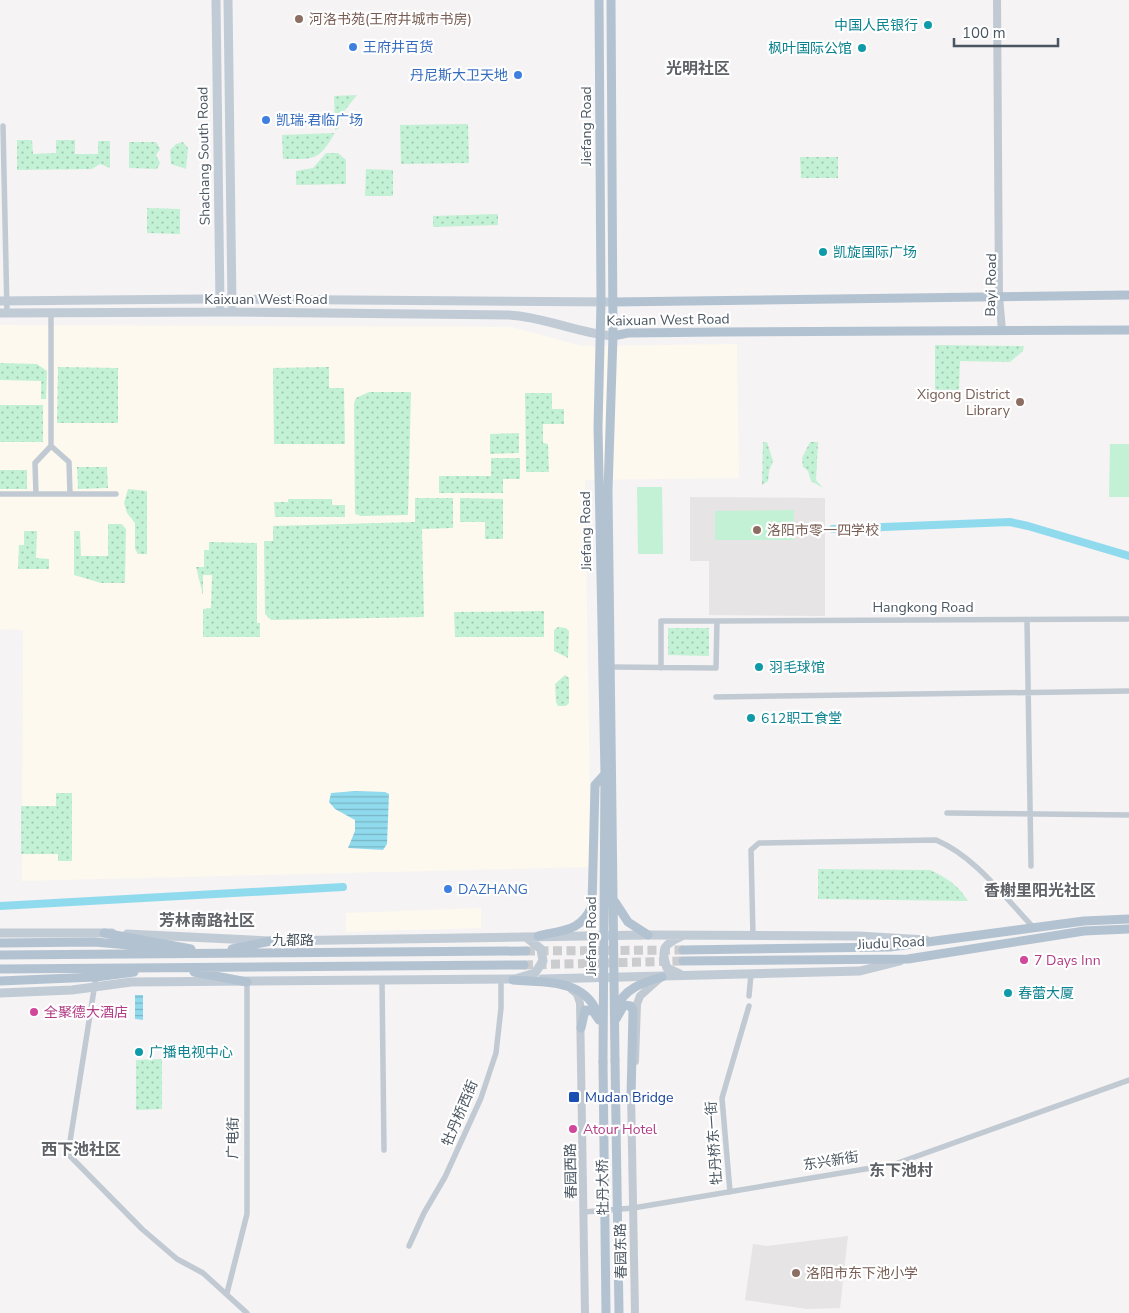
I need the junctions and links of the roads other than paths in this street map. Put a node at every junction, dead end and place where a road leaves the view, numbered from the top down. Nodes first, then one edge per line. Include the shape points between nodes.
1 (216, 0) edge
2 (228, 0) edge
3 (599, 0) edge
4 (611, 0) edge
5 (997, 0) edge
6 (1002, 0) edge
7 (3, 126) dead end
8 (1129, 294) edge
9 (1002, 296) junction
10 (231, 299) junction
11 (220, 300) junction
12 (3, 301) edge
13 (601, 302) junction
14 (612, 302) junction
15 (219, 312) junction
16 (232, 312) junction
17 (3, 313) edge
18 (51, 313) junction
19 (1002, 330) junction
20 (1129, 330) edge
21 (600, 335) junction
22 (613, 336) junction
23 (51, 446) junction
24 (0, 494) edge
25 (36, 494) junction
26 (70, 494) junction
27 (116, 494) dead end
28 (1129, 619) edge
29 (1027, 620) junction
30 (717, 621) junction
31 (612, 667) junction
32 (661, 668) junction
33 (1129, 691) edge
34 (1028, 692) junction
35 (716, 697) dead end
36 (605, 774) junction
37 (947, 813) dead end
38 (1030, 814) junction
39 (1129, 815) edge
40 (1031, 866) dead end
41 (614, 900) junction
42 (1129, 919) edge
43 (1129, 928) edge
44 (1035, 929) junction
45 (0, 933) edge
46 (104, 933) junction
47 (648, 934) junction
48 (604, 935) junction
49 (614, 935) junction
50 (684, 935) junction
51 (538, 936) junction
52 (753, 936) junction
53 (526, 937) junction
54 (942, 940) junction
55 (271, 941) junction
56 (0, 943) edge
57 (683, 950) tunnel mouth
58 (526, 951) tunnel mouth
59 (214, 953) junction
60 (0, 955) edge
61 (908, 959) junction
62 (683, 961) tunnel mouth
63 (524, 965) tunnel mouth
64 (173, 967) junction
65 (0, 969) edge
66 (751, 974) junction
67 (684, 975) junction
68 (614, 977) junction
69 (662, 977) junction
70 (604, 978) junction
71 (382, 980) junction
72 (501, 980) junction
73 (512, 980) junction
74 (0, 981) edge
75 (95, 981) junction
76 (247, 982) junction
77 (561, 984) junction
78 (0, 993) edge
79 (749, 996) dead end
80 (749, 1006) dead end
81 (614, 1021) junction
82 (603, 1027) junction
83 (581, 1028) junction
84 (614, 1060) joint
85 (604, 1062) joint
86 (1129, 1080) edge
87 (631, 1098) junction
88 (384, 1150) dead end
89 (730, 1192) junction
90 (633, 1208) junction
91 (584, 1212) junction
92 (409, 1246) dead end
93 (227, 1293) junction
94 (247, 1313) edge
95 (585, 1313) edge
96 (606, 1313) edge
97 (619, 1313) edge
98 (635, 1313) edge

1 - 11 main road, Shachang South Road
2 - 10 main road, Shachang South Road
3 - 13 main road, Jiefang Road
4 - 14 main road, Jiefang Road
5 - 9 street, Bayi Road
6 - 9 street, Bayi Road
7 - 12 street
8 - 9 main road, Kaixuan West Road
9 - 14 main road, Kaixuan West Road
9 - 19 street, Bayi Road
10 - 11 main road, Kaixuan West Road
10 - 13 main road, Kaixuan West Road
10 - 16 main road, Shachang South Road
11 - 12 main road, Kaixuan West Road
11 - 15 main road, Shachang South Road
12 - 17 street
13 - 14 main road, Kaixuan West Road
13 - 21 main road, Jiefang Road
14 - 22 main road, Jiefang Road
15 - 16 main road, Kaixuan West Road
15 - 18 main road, Kaixuan West Road
16 - 21 main road, Kaixuan West Road via 509,315 533,317
17 - 18 main road, Kaixuan West Road
18 - 23 street
19 - 20 main road, Kaixuan West Road
19 - 22 main road, Kaixuan West Road via 628,333
21 - 22 main road, Kaixuan West Road
21 - 36 main road, Jiefang Road via 599,481
22 - 31 main road, Jiefang Road via 608,490
23 - 25 street via 35,463
23 - 26 street via 69,462
24 - 25 street
25 - 26 street
26 - 27 street
28 - 29 street, Hangkong Road
29 - 30 street, Hangkong Road
29 - 34 street
30 - 32 street via 716,668
30 - 32 street, Hangkong Road via 660,621
31 - 32 street
31 - 41 main road, Jiefang Road
33 - 34 street
34 - 35 street
34 - 38 street
36 - 48 main road, Jiefang Road
36 - 51 main road via 595,785 592,906 583,922 576,927
37 - 38 street
38 - 39 street
38 - 40 street
41 - 47 main road via 628,922
41 - 49 main road, Jiefang Road
42 - 44 main road, Jiudu Road
43 - 61 main road, Jiudu Road via 1084,931
44 - 52 street via 973,864 952,847 936,840 759,843 751,850
44 - 54 main road, Jiudu Road
45 - 46 main road, 九都路
46 - 55 main road, 九都路
46 - 59 main road
47 - 49 main road, 九都路
47 - 50 main road, 九都路
48 - 49 main road, 九都路
48 - 51 main road, 九都路
48 - 70 main road, Jiefang Road
49 - 68 main road, Jiefang Road
50 - 52 main road, 九都路
50 - 67 main road via 669,942 663,957 668,968
51 - 53 main road, 九都路
52 - 54 main road, 九都路
53 - 55 main road, 九都路
53 - 73 main road via 541,949 543,962 535,973
54 - 57 main road, Jiudu Road via 890,947
55 - 59 main road
56 - 59 main road via 94,942
58 - 59 main road, 九都路
59 - 60 main road, 九都路
61 - 62 main road, Jiudu Road
61 - 66 main road via 860,971
63 - 64 main road, 九都路
64 - 65 main road, 九都路
64 - 75 main road
64 - 76 main road
66 - 67 main road
66 - 79 street
67 - 69 main road
68 - 69 main road
68 - 70 main road
68 - 81 main road, Jiefang Road
69 - 81 main road via 628,992 619,1003
69 - 87 street, 春园东路 via 640,996 637,1004 637,1048
70 - 73 main road
70 - 82 main road, Jiefang Road
71 - 72 main road
71 - 76 main road
71 - 88 street
72 - 73 main road
72 - 92 street, 牡丹桥西街 via 496,1053 481,1098
73 - 77 main road
74 - 75 main road
75 - 76 main road
75 - 78 main road via 72,990
75 - 93 street via 68,1154 142,1229 177,1259 203,1273
76 - 93 street, 广电街 via 247,1214
77 - 82 main road via 586,994 597,1006
77 - 83 street, 春园西路 via 577,994
80 - 89 street, 牡丹桥东一街 via 722,1098
81 - 84 main road, Jiefang Road
81 - 87 main road via 624,1005 631,1006
82 - 83 main road via 589,1010 582,1014
82 - 85 main road, Jiefang Road
83 - 91 street, 春园西路
84 - 97 main road, 牡丹大桥, bridge
85 - 96 main road, 牡丹大桥, bridge
86 - 89 street, 东兴新街 via 895,1164
87 - 90 street, 春园东路
89 - 90 street, 东兴新街
90 - 91 street, 东兴新街
90 - 98 street, 春园东路
91 - 95 street, 春园西路
93 - 94 street

